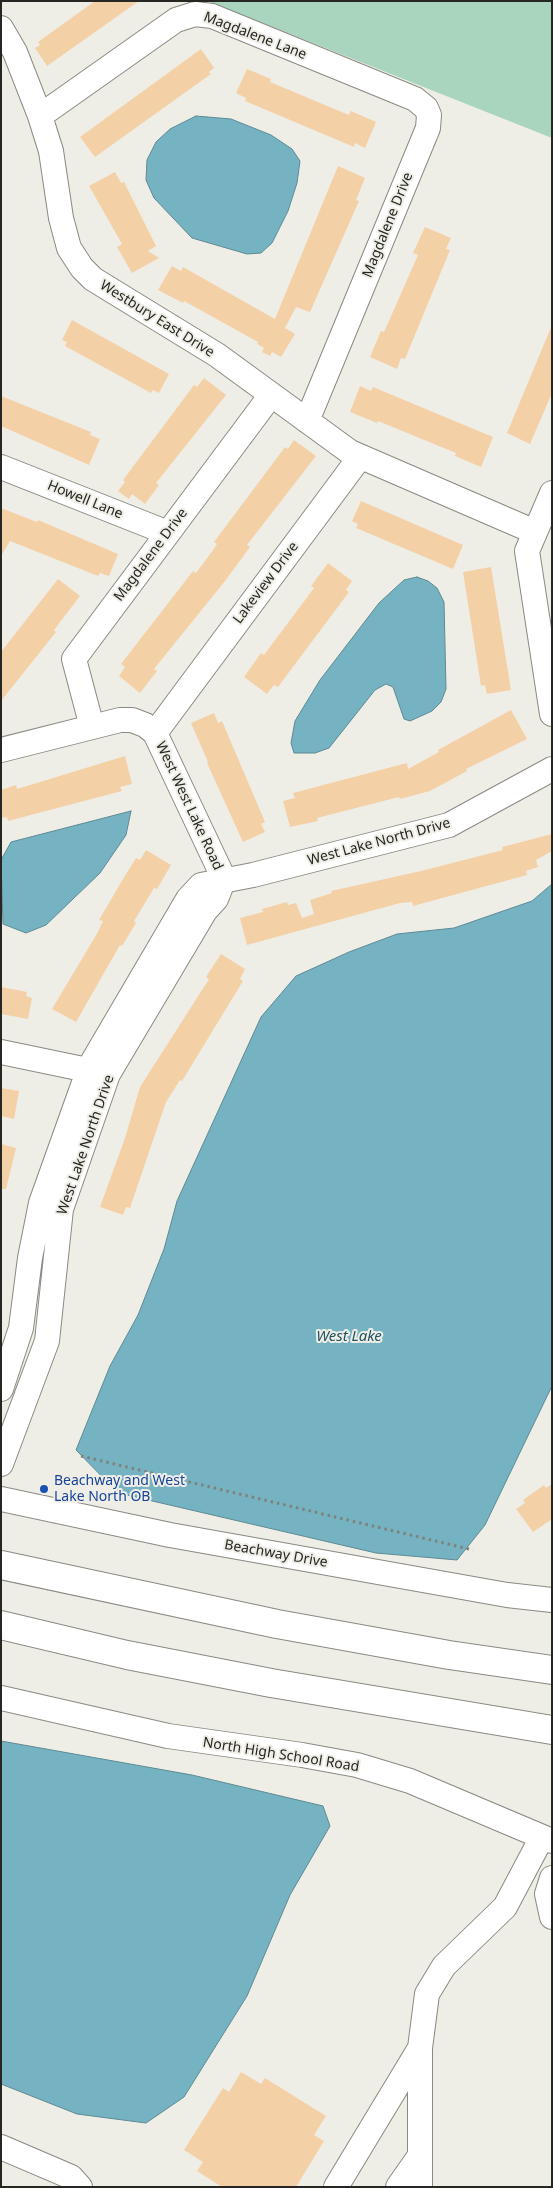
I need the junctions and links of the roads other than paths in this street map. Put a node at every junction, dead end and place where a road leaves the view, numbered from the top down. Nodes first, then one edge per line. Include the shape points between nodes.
1 (1, 28) edge
2 (428, 111) joint
3 (40, 116) junction
4 (271, 395) junction
5 (307, 421) junction
6 (360, 457) junction
7 (1, 467) edge
8 (552, 493) edge
9 (535, 532) junction
10 (168, 533) junction
11 (552, 714) edge
12 (92, 727) junction
13 (155, 733) junction
14 (1, 750) edge
15 (552, 768) edge
16 (224, 879) junction
17 (1, 1052) edge
18 (98, 1072) junction
19 (1, 1389) edge
20 (8, 1427) edge
21 (1, 1464) edge
22 (1, 1498) edge
23 (1, 1565) edge
24 (552, 1600) edge
25 (1, 1625) edge
26 (552, 1670) edge
27 (1, 1698) edge
28 (552, 1730) edge
29 (547, 1839) edge
30 (552, 1878) edge
31 (552, 1916) edge
32 (420, 2048) junction
33 (1, 2147) edge
34 (420, 2157) junction
35 (80, 2187) edge
36 (336, 2187) edge
37 (398, 2187) edge
38 (420, 2187) edge

1 - 3 street, Westbury East Drive
2 - 3 street, Magdalene Lane via 421,103 406,96 212,16 195,14 176,20
2 - 5 street, Magdalene Drive via 428,128
3 - 4 street, Westbury East Drive via 51,151 67,241 82,268 99,284 217,356
4 - 5 street, Westbury East Drive
4 - 10 street, Magdalene Drive
5 - 6 street
6 - 9 street
6 - 13 street, Lakeview Drive
7 - 10 street, Howell Lane
8 - 9 street
9 - 11 street via 527,551
10 - 12 street, Magdalene Drive via 74,659
12 - 13 street via 128,720 145,725
12 - 14 street
13 - 16 street, West West Lake Road
15 - 16 street, West Lake North Drive via 448,825 253,875
16 - 18 street, West Lake North Drive via 216,899
17 - 18 street
18 - 19 street, West Lake North Drive via 41,1203 21,1328
18 - 20 street, West Lake North Drive via 61,1209 50,1331 36,1377
20 - 21 street, West Lake North Drive
22 - 24 street, Beachway Drive via 170,1535 507,1595
23 - 26 highway via 259,1620
25 - 28 highway via 272,1683
27 - 29 street, North High School Road via 168,1736 356,1765 410,1782
29 - 32 street via 505,1907 444,1966 427,1994
30 - 31 street via 547,1894
32 - 34 street
32 - 36 street
33 - 35 street via 71,2177
34 - 37 street
34 - 38 street

